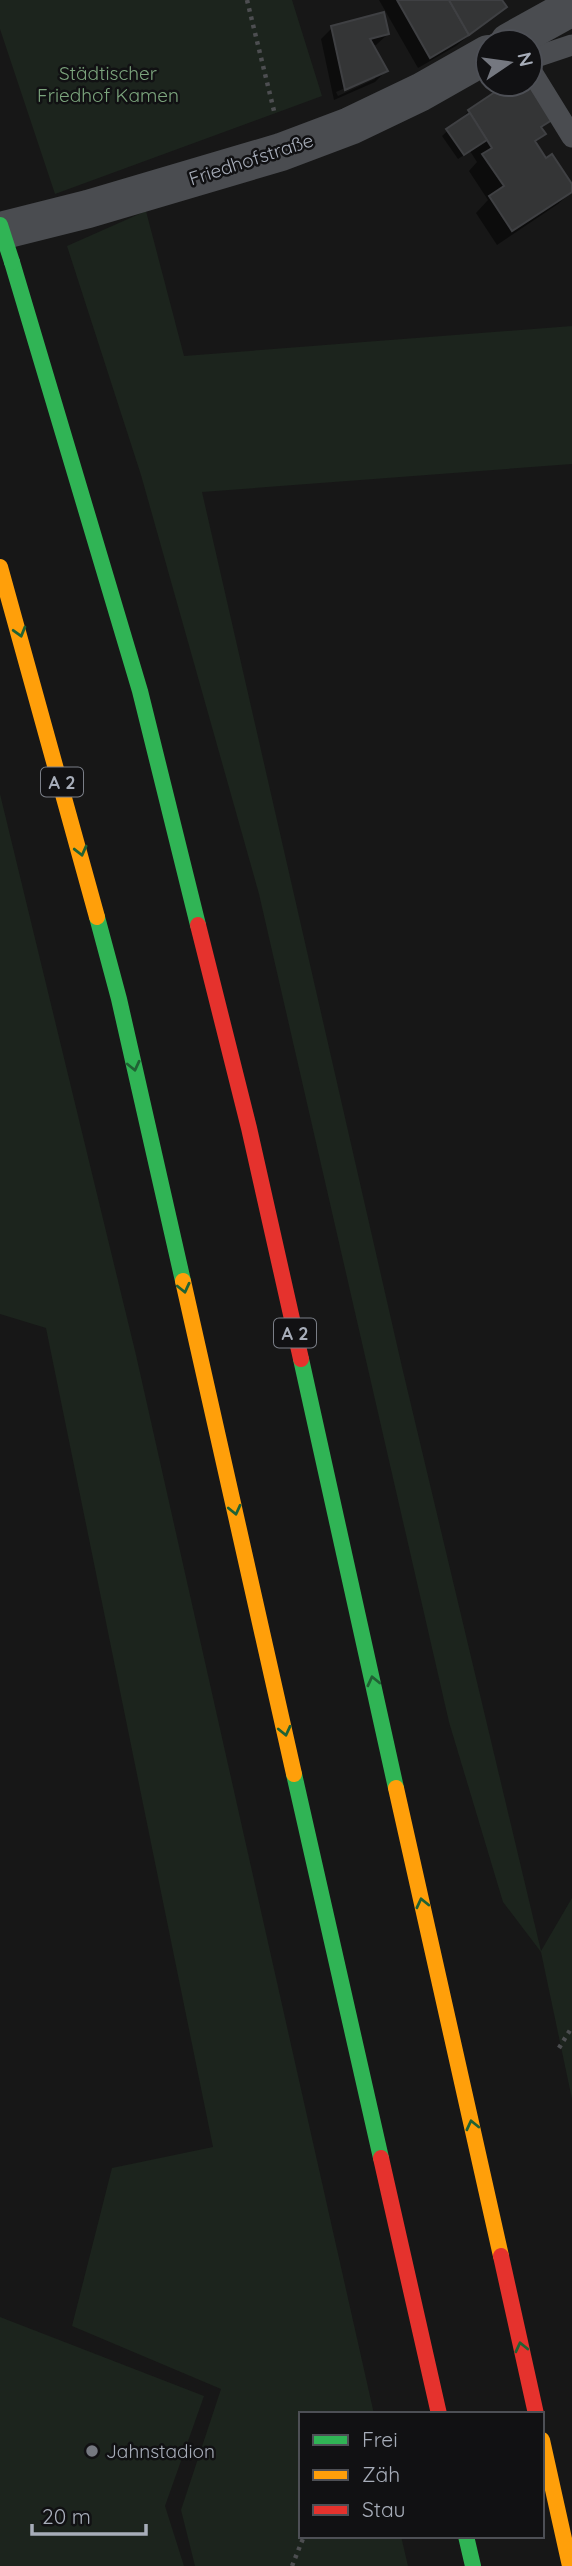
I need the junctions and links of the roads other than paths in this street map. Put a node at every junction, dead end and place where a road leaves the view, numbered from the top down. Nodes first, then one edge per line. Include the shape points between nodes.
1 (572, 7) edge
2 (544, 28) edge
3 (572, 45) edge
4 (544, 48) edge
5 (474, 69) edge
6 (544, 95) edge
7 (572, 136) edge
8 (0, 225) edge
9 (6, 246) edge
10 (0, 567) edge
11 (439, 2412) edge
12 (536, 2412) edge
13 (544, 2450) edge
14 (466, 2538) edge
15 (473, 2566) edge
16 (570, 2566) edge

1 - 2 street, Friedhofstraße
3 - 4 lane
5 - 9 street, Friedhofstraße via 281,152 88,209
6 - 7 lane
8 - 9 highway, A 2, bridge
12 -> 9 highway, A 2 via 249,1128 140,691
10 -> 11 highway, A 2 via 119,999
13 - 16 highway
14 - 15 highway

